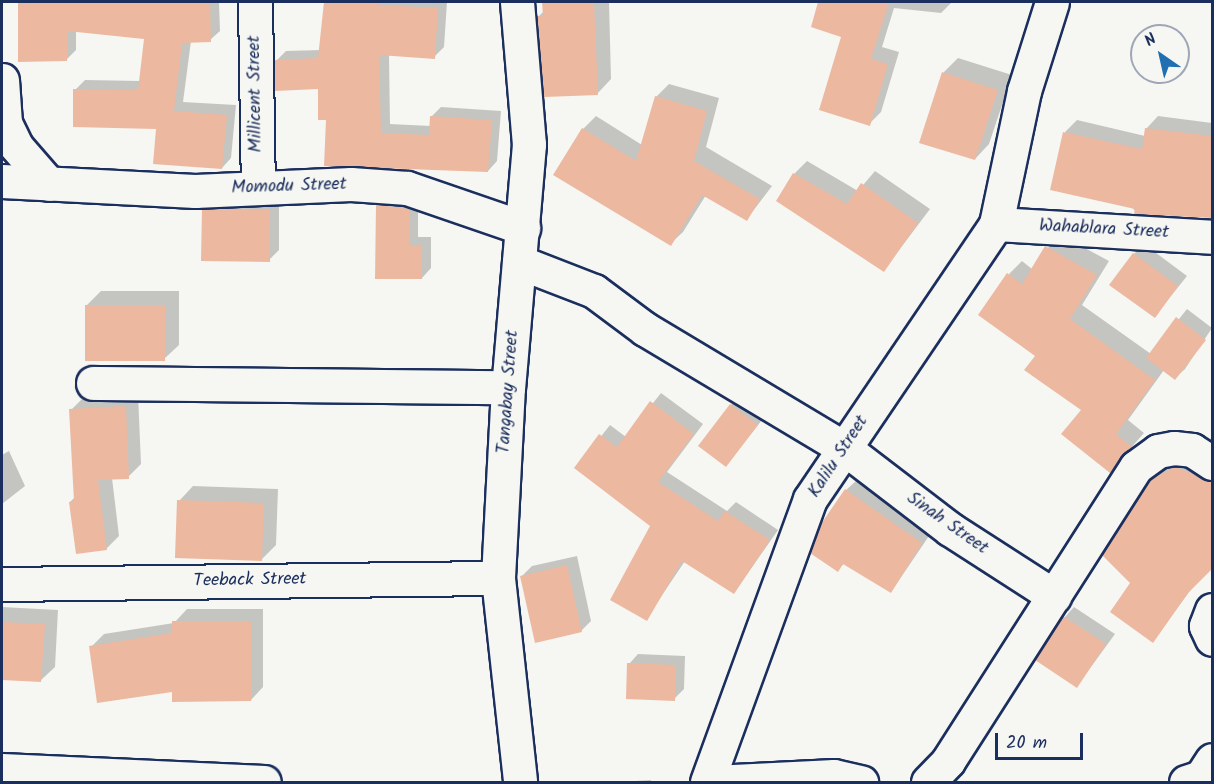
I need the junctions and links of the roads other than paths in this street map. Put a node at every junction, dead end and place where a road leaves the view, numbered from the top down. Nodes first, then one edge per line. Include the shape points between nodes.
1 (255, 2) edge
2 (517, 2) edge
3 (1052, 2) edge
4 (2, 80) edge
5 (2, 181) edge
6 (49, 184) junction
7 (258, 187) junction
8 (996, 224) junction
9 (523, 228) junction
10 (1212, 237) edge
11 (519, 262) junction
12 (93, 383) dead end
13 (508, 387) junction
14 (844, 448) junction
15 (1212, 463) edge
16 (498, 578) junction
17 (2, 584) edge
18 (1054, 596) junction
19 (1212, 610) edge
20 (1212, 639) edge
21 (1212, 760) edge
22 (2, 770) edge
23 (264, 783) edge
24 (520, 783) edge
25 (707, 783) edge
26 (712, 783) edge
27 (861, 783) edge
28 (928, 783) edge
29 (1186, 783) edge

1 - 7 street, Millicent Street
2 - 9 street, Tangabay Street via 529,144
3 - 8 street via 1024,91
4 - 6 street via 5,123 16,146
5 - 6 street, Momodu Street
6 - 7 street, Momodu Street via 195,191
7 - 9 street, Momodu Street via 351,184 407,188
8 - 10 street, Wahablara Street
8 - 14 street, Kalilu Street
9 - 11 street, Tangabay Street
11 - 13 street, Tangabay Street
11 - 14 street, Sinah Street via 594,291 645,329
12 - 13 street
13 - 16 street, Tangabay Street
14 - 18 street, Sinah Street via 950,529
14 - 25 street, Kalilu Street via 810,499
15 - 18 street via 1192,450 1174,448 1158,451 1136,466
16 - 17 street, Teeback Street
16 - 24 street, Tangabay Street
18 - 28 street via 948,761
19 - 20 street via 1206,626
21 - 29 street via 1201,777
22 - 23 street
26 - 27 street via 834,776

